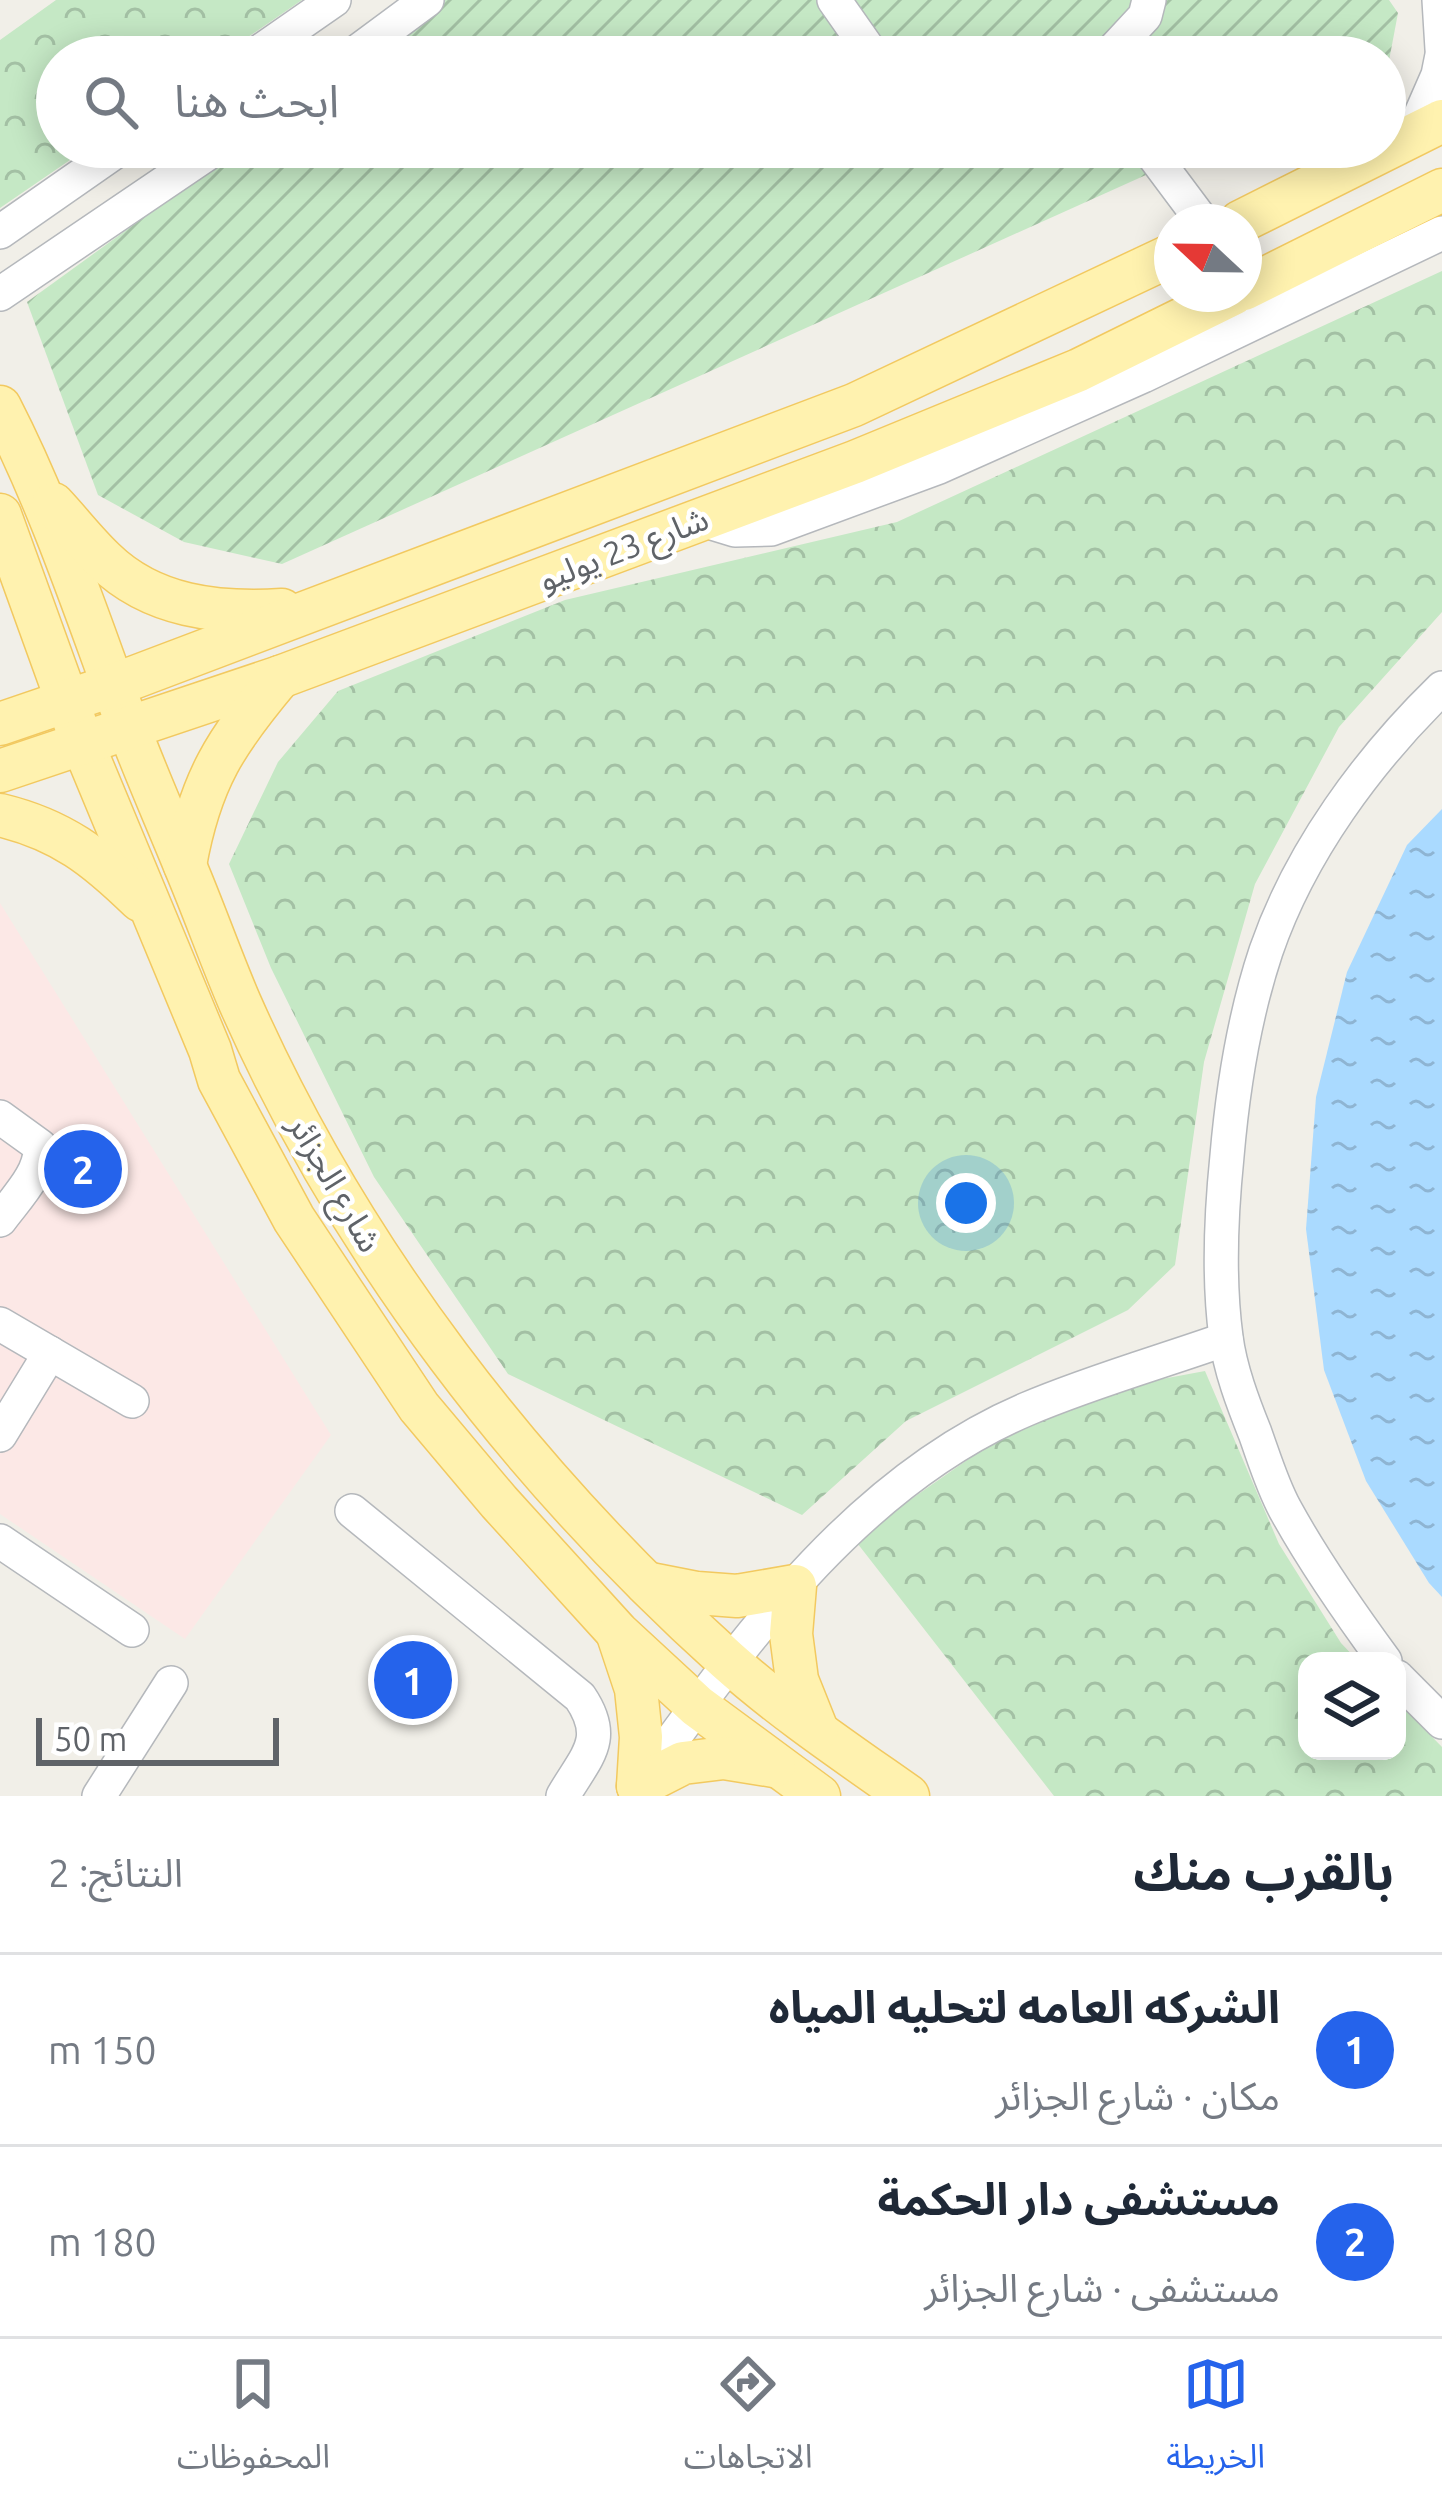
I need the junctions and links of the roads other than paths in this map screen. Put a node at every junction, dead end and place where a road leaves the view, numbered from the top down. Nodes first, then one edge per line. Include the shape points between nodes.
1 (427, 0) edge
2 (834, 0) edge
3 (1149, 0) edge
4 (1439, 0) edge
5 (323, 8) edge
6 (282, 36) edge
7 (378, 36) edge
8 (859, 36) edge
9 (1126, 36) edge
10 (1442, 52) edge
11 (1426, 130) edge
12 (92, 168) edge
13 (186, 168) edge
14 (1163, 168) edge
15 (1349, 168) edge
16 (1442, 190) edge
17 (1190, 204) edge
18 (1262, 211) edge
19 (0, 232) edge
20 (1442, 232) edge
21 (1154, 263) edge
22 (1262, 280) edge
23 (0, 294) edge
24 (1197, 312) edge
25 (0, 407) edge
26 (37, 486) junction
27 (0, 515) edge
28 (699, 519) junction
29 (0, 544) edge
30 (0, 570) edge
31 (313, 608) junction
32 (280, 676) junction
33 (114, 685) junction
34 (1442, 688) edge
35 (68, 701) junction
36 (0, 724) edge
37 (128, 726) junction
38 (82, 742) junction
39 (0, 771) edge
40 (0, 815) edge
41 (185, 865) junction
42 (152, 912) junction
43 (0, 1117) edge
44 (0, 1220) edge
45 (0, 1324) edge
46 (1226, 1339) junction
47 (50, 1353) junction
48 (132, 1401) dead end
49 (0, 1436) edge
50 (352, 1511) dead end
51 (0, 1541) edge
52 (646, 1583) junction
53 (795, 1586) junction
54 (133, 1630) dead end
55 (618, 1633) junction
56 (1378, 1652) edge
57 (730, 1663) junction
58 (171, 1683) dead end
59 (1406, 1686) edge
60 (697, 1706) junction
61 (1442, 1722) edge
62 (817, 1731) junction
63 (775, 1766) junction
64 (634, 1791) edge
65 (99, 1796) edge
66 (563, 1796) edge
67 (819, 1796) edge
68 (908, 1796) edge

1 - 7 street
2 - 8 street
3 - 9 street
4 - 10 street
5 - 6 street
10 - 11 street
12 - 19 street
13 - 23 street
14 - 17 street
15 - 18 main road
16 - 22 main road
20 - 28 street via 939,467 771,529
21 - 31 main road, شارع 23 يوليو via 854,405
24 - 28 main road, شارع 23 يوليو via 1079,370
25 - 26 main road, شارع الجزائر
26 - 31 main road via 106,563 155,595 215,610
26 - 33 main road, شارع الجزائر
27 - 35 main road, شارع الجزائر
28 - 32 main road, شارع 23 يوليو
29 - 30 main road
31 - 33 main road, شارع 23 يوليو
32 - 37 main road, شارع 23 يوليو
32 - 41 main road via 215,766
33 - 35 main road, شارع 23 يوليو
33 - 37 main road, شارع الجزائر
34 - 46 street via 1307,859 1267,948 1232,1102 1221,1219
35 - 36 main road, شارع 23 يوليو
35 - 38 main road, شارع الجزائر
37 - 38 main road, شارع 23 يوليو
37 - 41 main road, شارع الجزائر
38 - 39 main road, شارع 23 يوليو
38 - 42 main road, شارع الجزائر
40 - 42 main road via 88,853
41 - 52 main road, شارع الجزائر via 270,1065 374,1250 449,1360
42 - 55 main road, شارع الجزائر via 219,1080 359,1321 418,1407
43 - 44 street via 41,1155
45 - 47 street
46 - 53 street via 1026,1409 942,1454 868,1510
46 - 56 street via 1283,1505
47 - 48 street
47 - 49 street
50 - 66 street via 580,1696 595,1718 595,1740
51 - 54 street
52 - 53 main road via 737,1597
52 - 57 main road, شارع الجزائر
53 - 57 street
53 - 62 main road via 797,1680
55 - 60 main road, شارع الجزائر
55 - 64 main road via 641,1737
57 - 60 street
57 - 62 main road, شارع الجزائر
58 - 65 street
59 - 61 street
60 - 63 main road, شارع الجزائر
60 - 64 street
62 - 68 main road, شارع الجزائر
63 - 64 main road via 724,1758 683,1763
63 - 67 main road, شارع الجزائر

